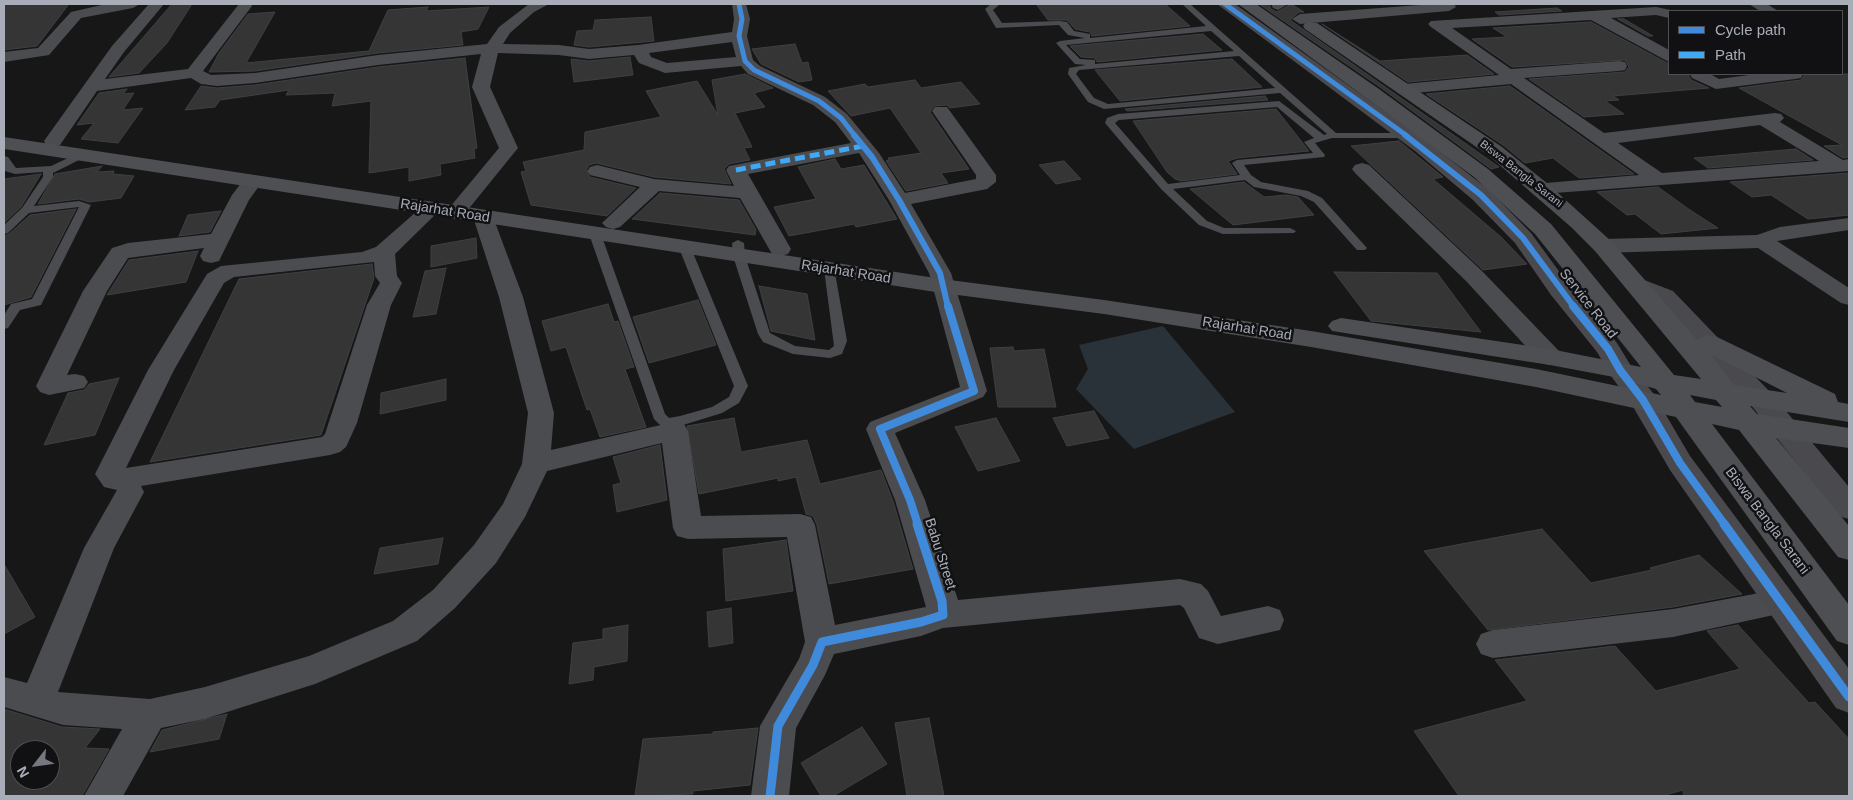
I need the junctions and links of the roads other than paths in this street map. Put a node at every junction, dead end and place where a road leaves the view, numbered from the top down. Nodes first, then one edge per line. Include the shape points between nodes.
1 (133, 4) edge
2 (157, 4) edge
3 (542, 4) edge
4 (739, 4) edge
5 (996, 4) edge
6 (1186, 4) edge
7 (1225, 4) edge
8 (1246, 4) edge
9 (1278, 4) edge
10 (1756, 4) edge
11 (245, 6) dead end
12 (1450, 7) dead end
13 (1769, 10) edge
14 (1668, 13) edge
15 (1594, 15) junction
16 (1300, 19) junction
17 (1212, 26) junction
18 (739, 36) junction
19 (1235, 47) junction
20 (492, 48) junction
21 (638, 50) junction
22 (1242, 53) junction
23 (1668, 56) edge
24 (4, 57) edge
25 (745, 61) junction
26 (1620, 66) dead end
27 (193, 73) junction
28 (1700, 75) edge
29 (1784, 75) edge
30 (1511, 76) junction
31 (93, 86) junction
32 (1404, 89) junction
33 (1283, 90) junction
34 (941, 112) dead end
35 (4, 134) edge
36 (1334, 136) junction
37 (1407, 136) junction
38 (1320, 138) junction
39 (1601, 139) junction
40 (53, 141) junction
41 (4, 143) edge
42 (863, 146) junction
43 (81, 155) junction
44 (4, 159) edge
45 (1845, 165) edge
46 (1362, 169) dead end
47 (49, 171) junction
48 (597, 172) dead end
49 (1247, 177) junction
50 (1658, 179) junction
51 (252, 182) junction
52 (654, 185) junction
53 (1165, 187) junction
54 (1541, 188) junction
55 (747, 194) junction
56 (899, 200) junction
57 (458, 210) junction
58 (22, 213) junction
59 (4, 218) edge
60 (1849, 224) edge
61 (604, 229) junction
62 (4, 231) edge
63 (1290, 231) dead end
64 (217, 240) junction
65 (1764, 242) junction
66 (1603, 246) junction
67 (685, 248) junction
68 (1361, 248) dead end
69 (738, 249) junction
70 (780, 249) junction
71 (384, 252) junction
72 (830, 269) junction
73 (206, 270) dead end
74 (941, 280) junction
75 (1634, 283) junction
76 (1849, 298) edge
77 (4, 325) edge
78 (1708, 343) junction
79 (1550, 357) junction
80 (1620, 370) junction
81 (75, 382) dead end
82 (1654, 391) junction
83 (1723, 391) junction
84 (1753, 409) junction
85 (1686, 410) junction
86 (1849, 421) edge
87 (1786, 430) junction
88 (536, 464) junction
89 (130, 492) dead end
90 (1849, 508) edge
91 (1849, 548) edge
92 (1781, 602) junction
93 (943, 615) junction
94 (1268, 620) dead end
95 (1849, 631) edge
96 (822, 642) junction
97 (1493, 644) dead end
98 (4, 692) edge
99 (1849, 697) edge
100 (36, 702) junction
101 (150, 715) junction
102 (103, 796) edge
103 (770, 796) edge

1 - 24 street via 82,12 42,52
2 - 31 street via 118,49
3 - 20 street via 529,9 504,30
4 - 18 street via 742,19
5 - 17 lane via 989,9 999,26 1059,23 1071,33 1085,36
6 - 17 lane
7 - 37 street, Service Road
8 - 82 main road, Biswa Bangla Sarani via 1481,173 1543,229 1568,257
9 - 16 main road, Biswa Bangla Sarani
10 - 13 street
11 - 27 street
12 - 16 street
14 - 15 street
15 - 23 street
15 - 30 street via 1436,24
16 - 32 main road, Biswa Bangla Sarani
17 - 19 lane
17 - 19 lane via 1060,43 1074,59 1086,62
18 - 21 street
18 - 25 street
19 - 22 lane
20 - 21 street via 589,54
20 - 27 street via 217,81
20 - 57 street via 481,87 509,148
21 - 25 street via 645,60 665,68
22 - 33 lane
22 - 33 lane via 1077,68 1072,70 1072,74 1092,100 1106,107
25 - 42 street via 754,70 819,101 841,118
26 - 30 street
27 - 31 street
28 - 29 street via 1716,84
30 - 32 street
30 - 39 street
31 - 40 street
32 - 54 main road, Biswa Bangla Sarani via 1495,151
33 - 36 lane
34 - 56 street via 986,175 986,182
35 - 40 main road, Rajarhat Road
36 - 37 lane
36 - 38 lane
37 - 80 street, Service Road via 1481,195 1523,238 1608,349
38 - 49 lane via 1309,142 1320,155 1237,163
38 - 53 lane via 1279,104 1113,118 1110,123
39 - 45 street via 1768,118
39 - 50 street
40 - 57 main road, Rajarhat Road
41 - 43 main road, Rajarhat Road
42 - 55 street via 736,170
42 - 56 street
43 - 47 lane
43 - 51 main road, Rajarhat Road
44 - 47 lane via 9,169 15,171 48,168
45 - 50 street
46 - 79 street via 1475,277
47 - 58 lane
48 - 52 street
49 - 53 lane
49 - 68 lane via 1258,185 1304,193 1318,200
50 - 54 street
51 - 57 main road, Rajarhat Road
51 - 64 street
52 - 55 street
52 - 61 street
53 - 63 lane via 1211,227 1237,232
54 - 66 main road, Biswa Bangla Sarani
55 - 70 street
56 - 74 street
57 - 61 main road, Rajarhat Road
57 - 71 street
57 - 88 street via 511,297 541,413
58 - 59 lane
58 - 62 lane
58 - 77 lane via 86,205 37,302 15,306
60 - 65 street via 1780,233 1766,238
61 - 67 main road, Rajarhat Road
61 - 67 lane via 660,416 666,423 717,410 734,400 741,386
61 - 69 main road, Rajarhat Road
64 - 73 street
64 - 81 street via 120,253 96,291 49,386
65 - 66 street
65 - 76 street
66 - 75 main road, Biswa Bangla Sarani
67 - 69 main road, Rajarhat Road
69 - 70 main road, Rajarhat Road
69 - 72 main road, Rajarhat Road
69 - 72 lane via 764,334 793,350 830,354 840,347
70 - 74 main road, Rajarhat Road
71 - 71 street via 386,276 392,283 379,305 344,423 330,445 114,480 108,474 161,370 215,279 229,271 363,258
72 - 74 main road, Rajarhat Road
74 - 79 main road, Rajarhat Road via 1072,286
74 - 82 main road, Rajarhat Road via 1536,378
74 - 93 street, Babu Street via 974,391 880,429 910,500 942,601
75 - 78 street via 1664,296
75 - 83 main road, Biswa Bangla Sarani
78 - 84 street
78 - 86 main road
79 - 80 main road, Rajarhat Road
80 - 82 street, Service Road
82 - 83 main road
82 - 85 main road, Rajarhat Road
82 - 92 street, Service Road via 1680,463
83 - 84 main road, Biswa Bangla Sarani
84 - 85 main road, Rajarhat Road
84 - 86 main road
84 - 87 main road
84 - 91 main road
85 - 95 main road, Biswa Bangla Sarani
86 - 87 main road
87 - 90 street
88 - 96 street via 674,431 688,528 800,525
88 - 101 street via 516,508 485,554 444,599 405,631 315,670 206,703
89 - 100 street via 99,548
92 - 97 street via 1673,623
92 - 99 street, Service Road
93 - 94 street via 1180,592 1190,593 1197,600 1211,628 1218,630
93 - 96 street
96 - 103 street via 813,665 778,726
98 - 100 street
100 - 101 street via 63,709
101 - 102 street

